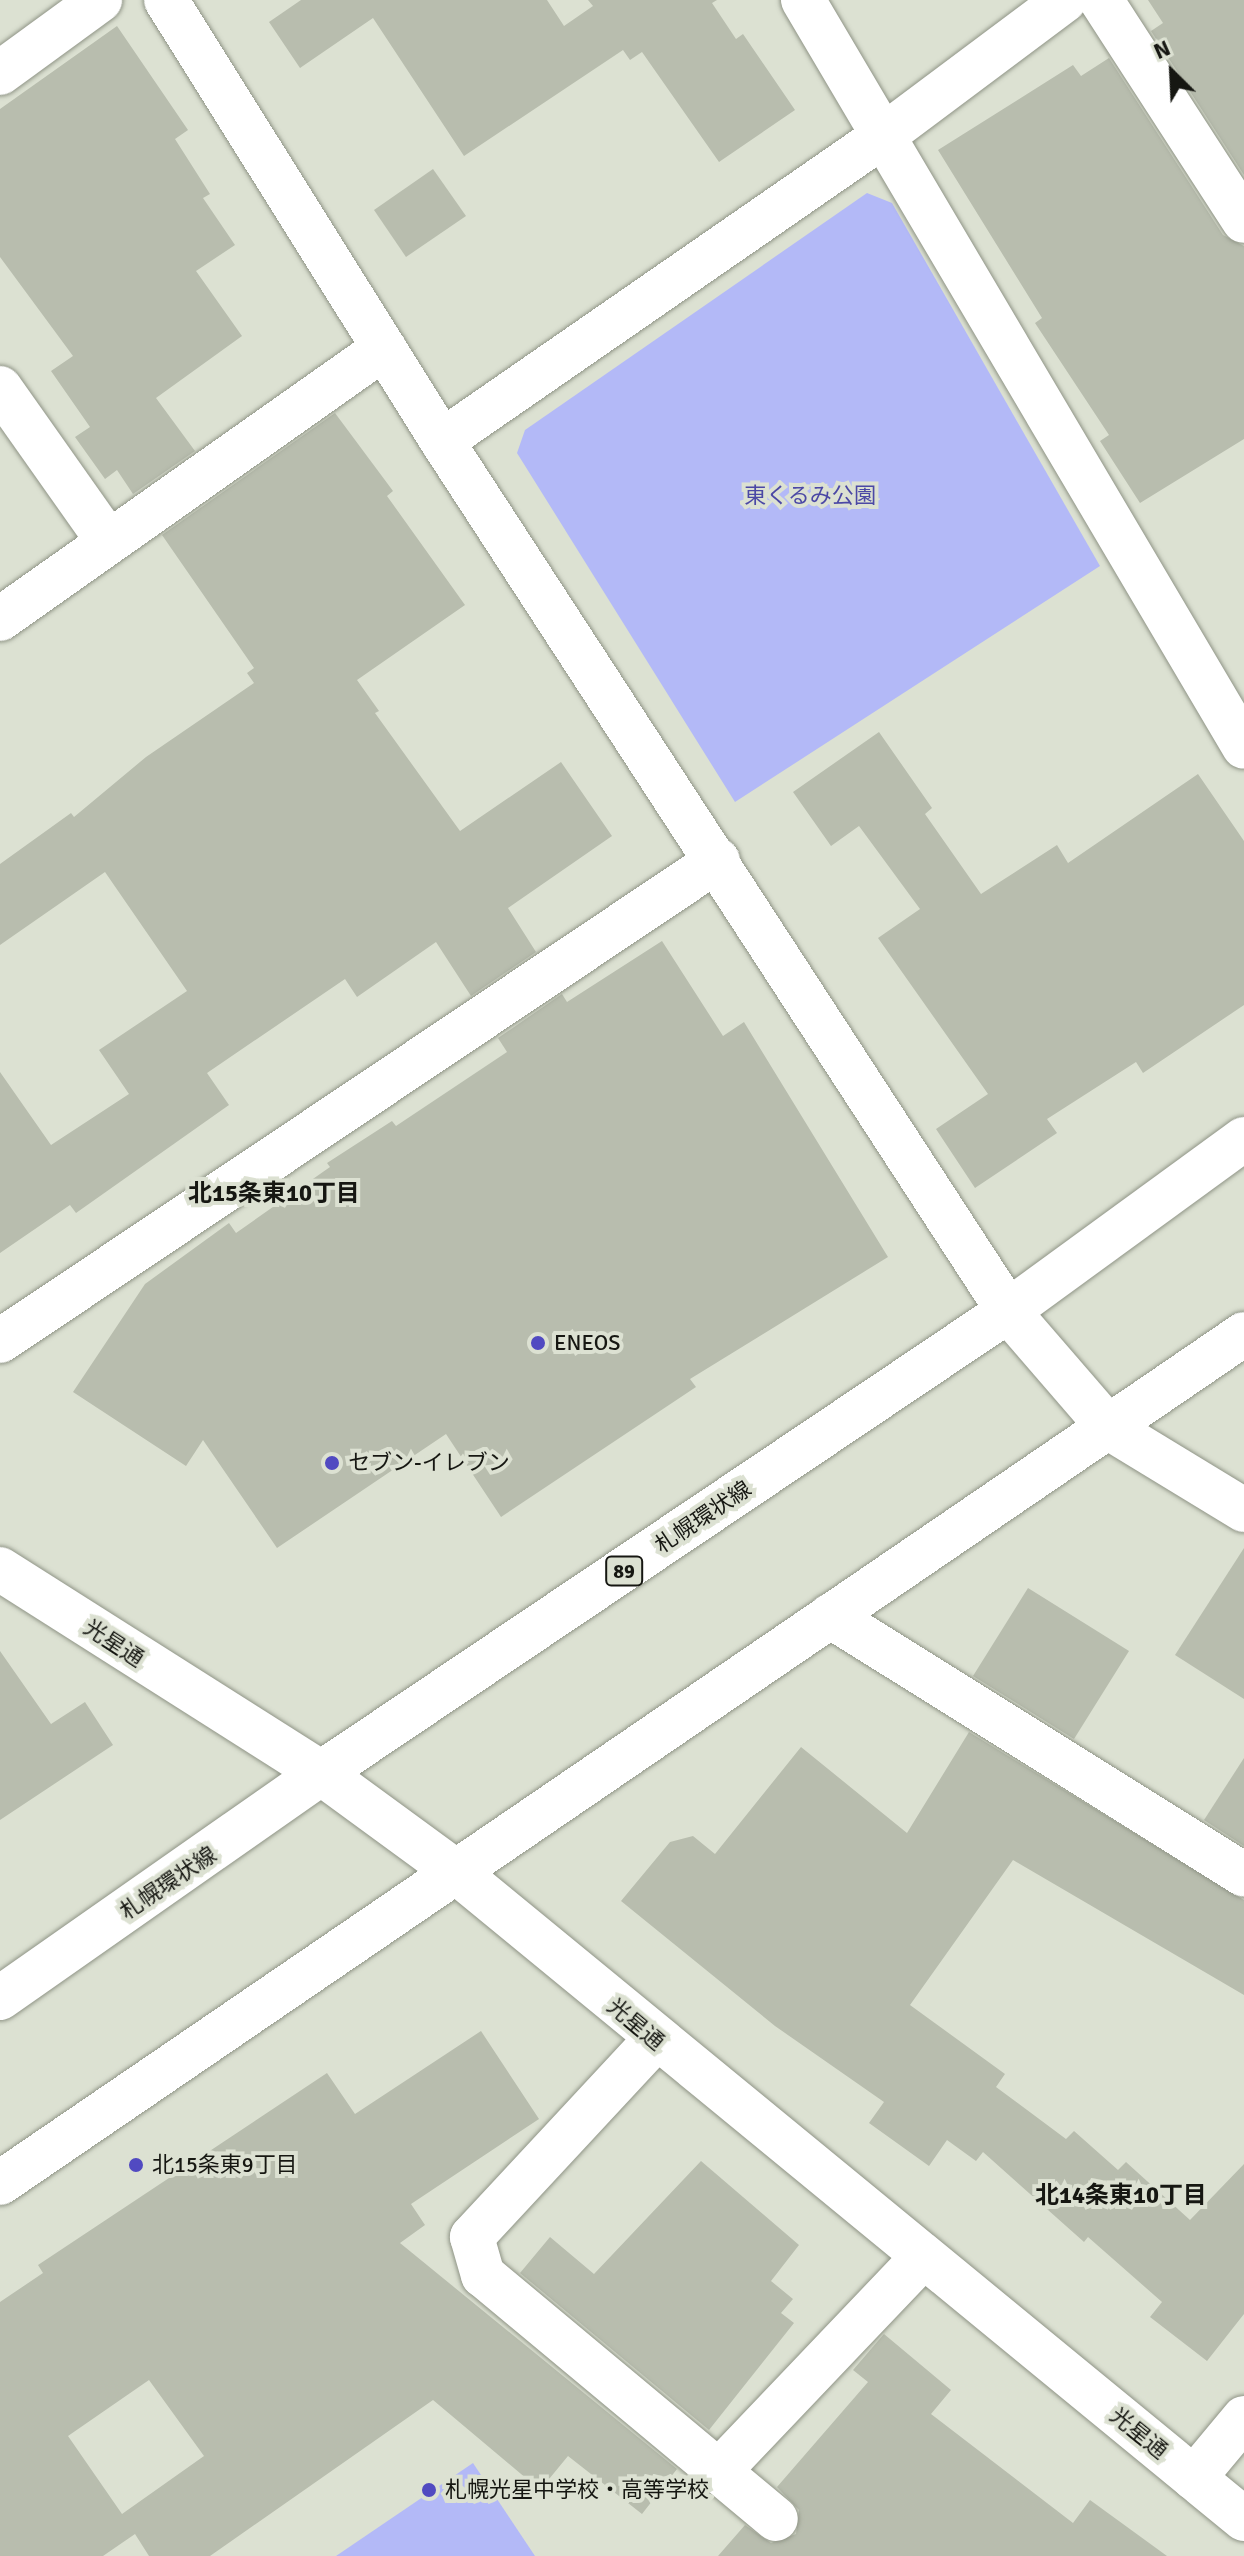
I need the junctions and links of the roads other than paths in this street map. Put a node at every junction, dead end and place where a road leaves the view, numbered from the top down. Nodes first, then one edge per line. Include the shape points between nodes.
1 (100, 0) edge
2 (166, 0) edge
3 (803, 0) edge
4 (1065, 0) edge
5 (1101, 0) edge
6 (0, 73) edge
7 (883, 136) junction
8 (1244, 221) edge
9 (384, 348) junction
10 (0, 388) edge
11 (442, 441) junction
12 (108, 541) junction
13 (0, 619) edge
14 (1244, 747) edge
15 (718, 860) junction
16 (1244, 1139) edge
17 (1008, 1311) junction
18 (1244, 1334) edge
19 (0, 1341) edge
20 (1109, 1428) junction
21 (1244, 1510) edge
22 (0, 1569) edge
23 (830, 1616) junction
24 (321, 1773) junction
25 (455, 1871) junction
26 (1244, 1875) edge
27 (0, 1998) edge
28 (655, 2040) junction
29 (0, 2183) edge
30 (923, 2257) junction
31 (1244, 2418) edge
32 (719, 2471) junction
33 (1194, 2478) junction
34 (776, 2519) dead end
35 (1244, 2519) edge

1 - 6 street
2 - 9 street
3 - 7 street
4 - 7 street
5 - 8 street
7 - 11 street
7 - 14 street
9 - 11 street
9 - 12 street
10 - 12 street
11 - 15 street
12 - 13 street
15 - 17 street
15 - 19 street
16 - 17 street, 札幌環状線 / 89
17 - 20 street
17 - 24 street, 札幌環状線 / 89
18 - 20 street
20 - 21 street
20 - 23 street
22 - 24 street, 光星通
23 - 25 street
23 - 26 street
24 - 25 street, 光星通
24 - 27 street, 札幌環状線 / 89
25 - 28 street, 光星通
25 - 29 street
28 - 30 street, 光星通
28 - 32 street via 472,2237 483,2275
30 - 32 street
30 - 33 street, 光星通
31 - 33 street
32 - 34 street
33 - 35 street, 光星通

